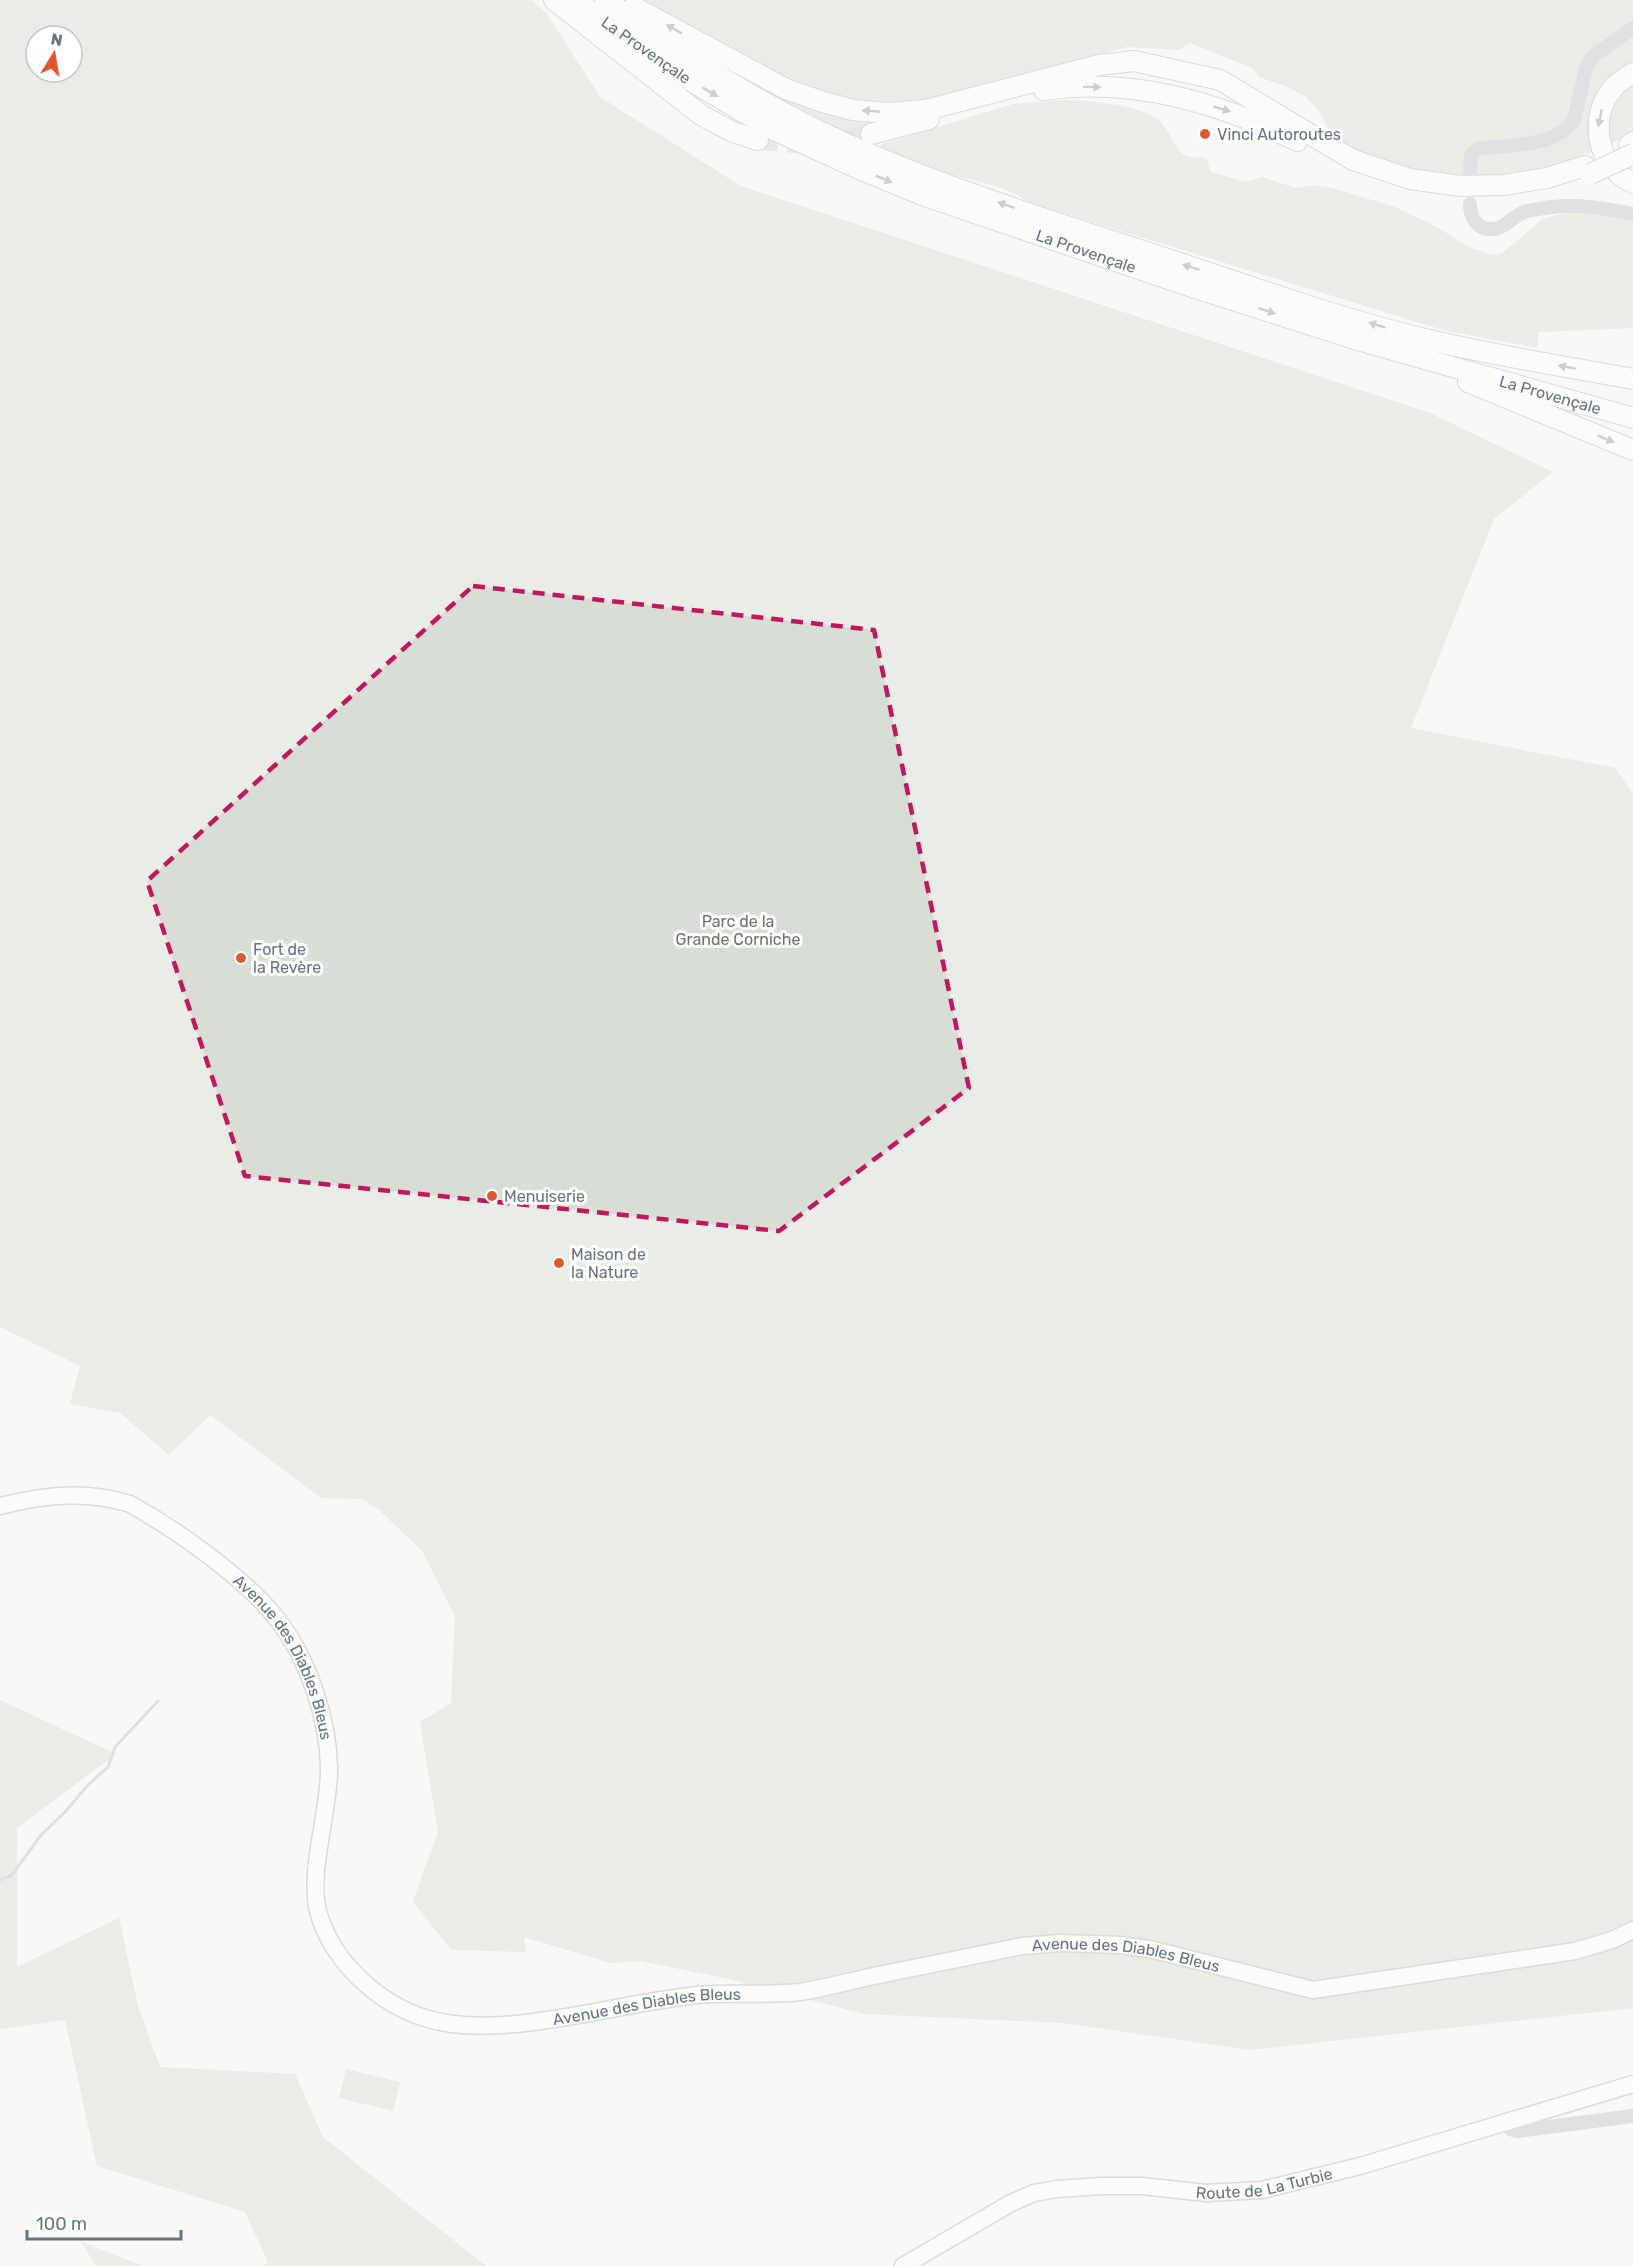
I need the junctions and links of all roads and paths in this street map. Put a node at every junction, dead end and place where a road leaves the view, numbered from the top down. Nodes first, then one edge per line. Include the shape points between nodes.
1 (554, 0) edge
2 (575, 0) edge
3 (605, 0) edge
4 (621, 0) edge
5 (1633, 28) edge
6 (1633, 73) edge
7 (872, 134) tunnel mouth
8 (758, 140) tunnel mouth
9 (1632, 147) edge
10 (1587, 170) junction
11 (1470, 177) dead end
12 (1633, 183) edge
13 (1470, 204) dead end
14 (1633, 214) edge
15 (1397, 351) junction
16 (1630, 377) edge
17 (1633, 418) edge
18 (1633, 450) edge
19 (0, 1506) edge
20 (1633, 1930) edge
21 (1633, 2084) edge
22 (1633, 2116) edge
23 (1507, 2122) junction
24 (903, 2266) edge

1 - 8 highway via 701,115
2 -> 15 highway, La Provençale via 726,102 772,129 859,169 1200,290
16 -> 3 highway, La Provençale via 1495,354 1398,332 1251,287 932,178 782,113 715,74
10 -> 4 highway via 1503,185 1461,186 1410,179 1353,160 1220,80 1134,61 1099,65 926,110 853,110 786,89
5 - 11 street via 1593,57 1569,126 1534,142 1478,149 1471,156
6 -> 12 highway via 1614,86 1598,116 1607,161 1616,173
7 -> 10 highway via 1013,95 1061,87 1109,87 1229,111 1346,166 1419,190 1456,195 1508,194 1560,184
9 - 10 highway, bridge
13 - 14 street via 1473,219 1483,228 1491,229 1526,211 1568,205 1599,206
15 - 17 highway, La Provençale
15 -> 18 highway
19 - 20 main road, Avenue des Diables Bleus via 70,1494 130,1504 208,1557 260,1599 296,1650 322,1711 329,1766 317,1907 325,1931 343,1960 367,1984 397,2006 434,2021 487,2026 708,1994 800,1992 1023,1946 1060,1943 1154,1950 1313,1990 1575,1951
21 - 23 main road, Route de La Turbie
22 - 23 street via 1517,2131
23 - 24 main road, Route de La Turbie via 1371,2163 1262,2190 1206,2193 1120,2186 1045,2191 1011,2203

